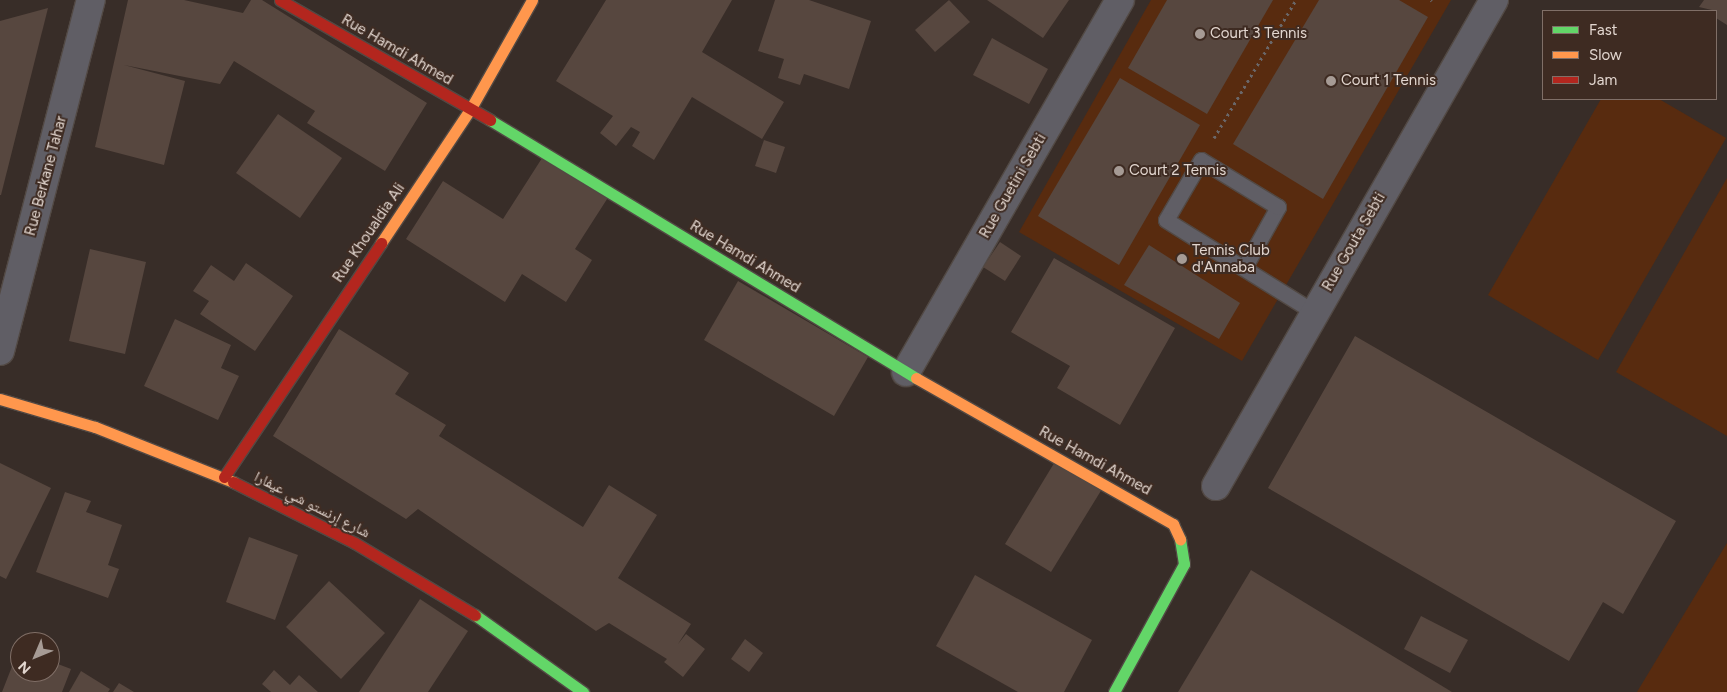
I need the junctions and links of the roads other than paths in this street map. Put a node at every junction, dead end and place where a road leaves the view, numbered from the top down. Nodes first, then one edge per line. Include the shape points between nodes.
1 (91, 0) edge
2 (280, 0) edge
3 (532, 0) edge
4 (1120, 0) edge
5 (1494, 0) edge
6 (471, 108) junction
7 (1244, 268) junction
8 (1314, 312) junction
9 (0, 351) edge
10 (906, 372) junction
11 (0, 400) edge
12 (224, 477) junction
13 (1216, 486) dead end
14 (583, 692) edge
15 (1114, 692) edge

1 - 9 street, Rue Berkane Tahar
2 - 6 main road, Rue Hamdi Ahmed
3 - 6 main road, Rue Khoualdia Ali
4 - 10 street, Rue Guetini Sebti
5 - 8 street, Rue Gouta Sebti
6 - 10 main road, Rue Hamdi Ahmed
6 - 12 main road, Rue Khoualdia Ali
7 - 7 lane via 1166,220 1201,160 1278,207
7 - 8 lane
8 - 13 street, Rue Gouta Sebti
10 - 15 main road, Rue Hamdi Ahmed via 1173,524 1185,549 1179,578
11 - 12 main road, شارع إرنستو شي عيفارا via 95,427
12 - 14 main road, شارع إرنستو شي عيفارا via 355,543 482,619

